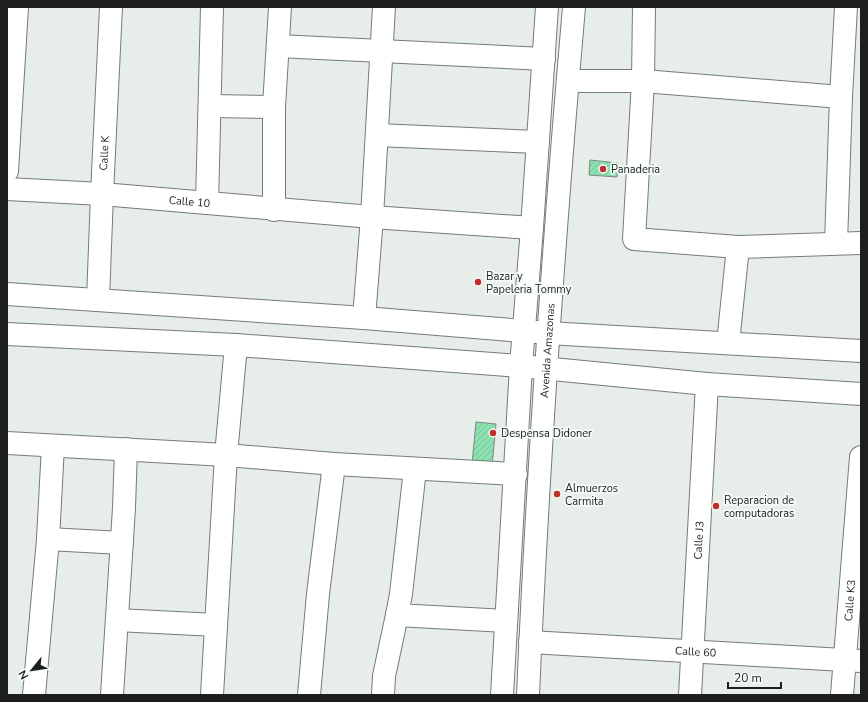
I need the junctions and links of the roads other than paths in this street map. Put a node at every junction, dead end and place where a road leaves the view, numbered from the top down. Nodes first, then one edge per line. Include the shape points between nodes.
1 (17, 7) edge
2 (111, 7) edge
3 (212, 7) edge
4 (280, 7) edge
5 (384, 7) edge
6 (548, 7) edge
7 (574, 7) edge
8 (644, 7) edge
9 (846, 7) edge
10 (278, 46) junction
11 (382, 51) junction
12 (544, 59) junction
13 (643, 81) junction
14 (568, 82) junction
15 (9, 90) edge
16 (841, 97) junction
17 (210, 106) junction
18 (274, 107) junction
19 (377, 135) junction
20 (538, 142) junction
21 (7, 171) edge
22 (7, 189) edge
23 (102, 194) junction
24 (207, 203) junction
25 (274, 210) junction
26 (372, 217) junction
27 (532, 228) junction
28 (836, 243) junction
29 (861, 243) edge
30 (738, 247) junction
31 (7, 294) edge
32 (98, 300) junction
33 (364, 318) junction
34 (523, 330) junction
35 (548, 333) junction
36 (7, 334) edge
37 (728, 343) junction
38 (236, 345) junction
39 (861, 351) edge
40 (521, 366) junction
41 (546, 370) junction
42 (707, 384) junction
43 (861, 394) edge
44 (7, 444) edge
45 (53, 446) junction
46 (126, 449) junction
47 (226, 455) junction
48 (861, 457) edge
49 (334, 464) junction
50 (415, 469) junction
51 (516, 474) junction
52 (48, 538) junction
53 (122, 543) junction
54 (397, 615) junction
55 (117, 620) junction
56 (506, 621) junction
57 (216, 625) junction
58 (530, 642) junction
59 (692, 651) junction
60 (852, 660) edge
61 (34, 695) edge
62 (112, 695) edge
63 (212, 695) edge
64 (309, 695) edge
65 (383, 695) edge
66 (502, 695) edge
67 (528, 695) edge
68 (690, 695) edge
69 (842, 695) edge

1 - 15 street
2 - 23 street, Calle K
3 - 17 street
4 - 10 street
5 - 11 street
6 - 12 street
7 - 14 street, Avenida Amazonas
8 - 13 street
9 - 16 street
10 - 11 street
10 - 18 street
11 - 12 street
11 - 19 street
12 - 20 street
13 - 14 street
13 - 16 street
13 - 30 street via 634,239
14 - 35 street, Avenida Amazonas
15 - 21 street
16 - 28 street
17 - 18 street
17 - 24 street
18 - 25 street
19 - 20 street
19 - 26 street
20 - 27 street
22 - 23 street, Calle 10
23 - 24 street, Calle 10
23 - 32 street, Calle K
24 - 25 street, Calle 10
25 - 26 street, Calle 10
26 - 27 street, Calle 10
26 - 33 street
27 - 34 street
28 - 29 street
28 - 30 street
30 - 37 street
31 - 32 street
32 - 33 street
33 - 34 street
34 - 35 street
34 - 40 street
35 - 37 street
35 - 41 street, Avenida Amazonas
36 - 38 street
37 - 39 street
38 - 40 street
38 - 47 street
40 - 41 street
40 - 51 street
41 - 42 street
41 - 58 street, Avenida Amazonas
42 - 43 street
42 - 59 street, Calle J3
44 - 45 street
45 - 46 street
45 - 52 street
46 - 47 street
46 - 53 street
47 - 49 street
47 - 57 street
48 - 60 street, Calle K3
49 - 50 street
49 - 64 street
50 - 51 street
50 - 54 street
51 - 56 street
52 - 53 street
52 - 61 street
53 - 55 street
54 - 56 street
54 - 65 street via 384,676
55 - 57 street
55 - 62 street
56 - 66 street
57 - 63 street
58 - 59 street, Calle 60
58 - 67 street, Avenida Amazonas
59 - 60 street, Calle 60
59 - 68 street, Calle J3
60 - 69 street, Calle K3

